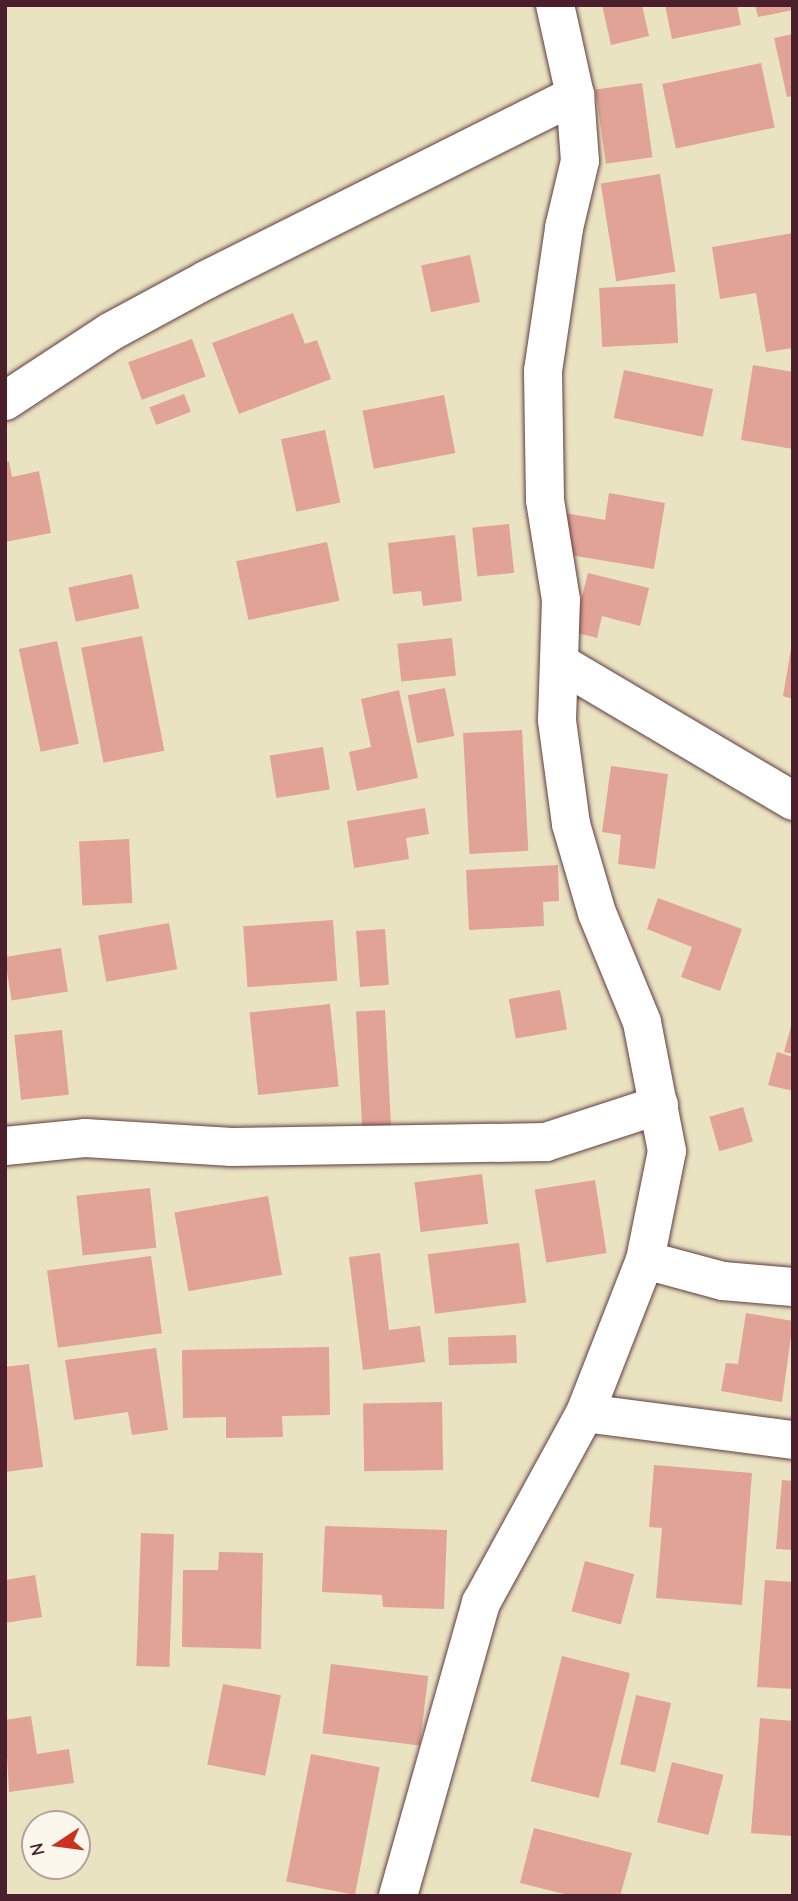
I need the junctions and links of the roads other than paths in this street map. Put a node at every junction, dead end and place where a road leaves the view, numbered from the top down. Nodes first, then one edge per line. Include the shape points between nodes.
1 (555, 5) edge
2 (575, 95) junction
3 (5, 401) edge
4 (560, 663) junction
5 (793, 801) edge
6 (659, 1105) junction
7 (5, 1146) edge
8 (645, 1260) junction
9 (793, 1287) edge
10 (585, 1413) junction
11 (793, 1440) edge
12 (398, 1896) edge

1 - 2 street
2 - 3 street via 206,280 110,332
2 - 4 street via 580,161 564,228 543,371 545,500 561,600
4 - 5 street
4 - 6 street via 557,720 571,824 597,913 642,1022
6 - 7 street via 546,1142 232,1147 85,1138
6 - 8 street via 667,1151
8 - 9 street via 723,1282
8 - 10 street
10 - 11 street
10 - 12 street via 481,1603

